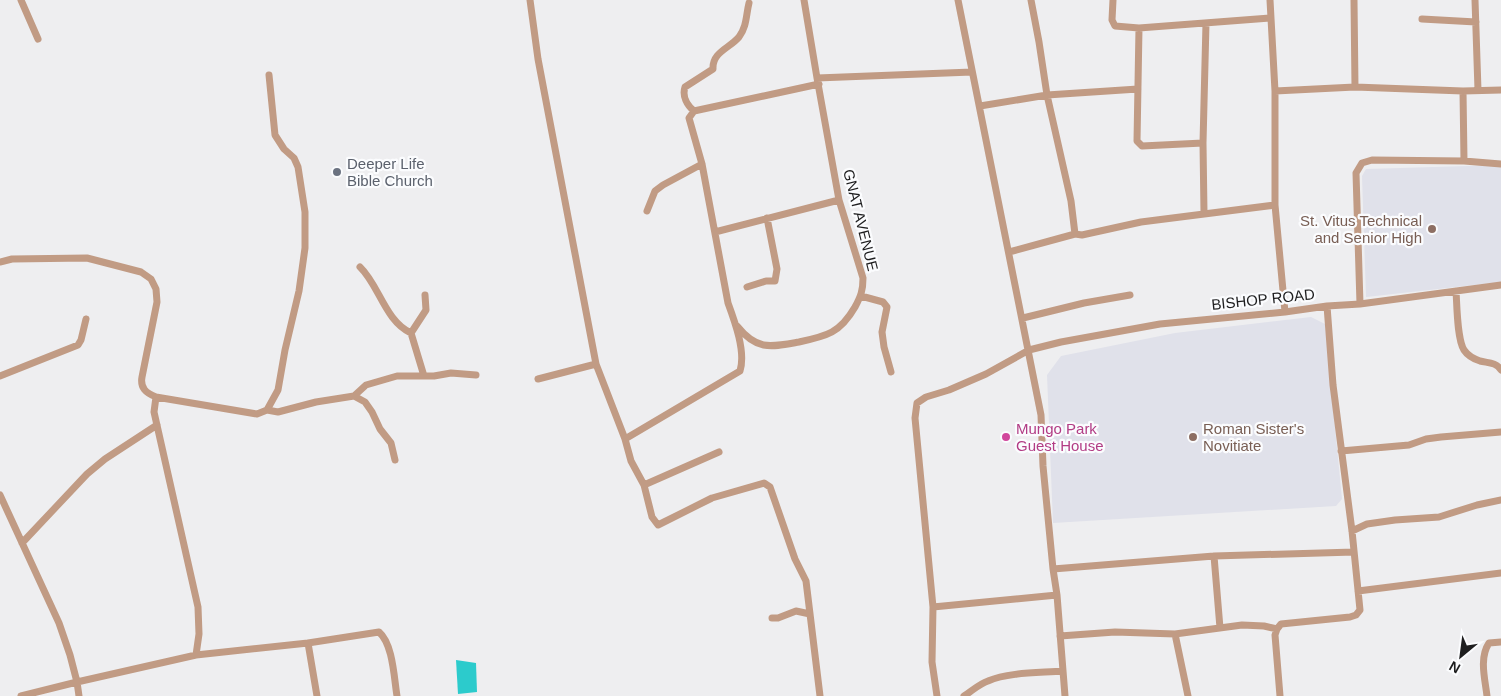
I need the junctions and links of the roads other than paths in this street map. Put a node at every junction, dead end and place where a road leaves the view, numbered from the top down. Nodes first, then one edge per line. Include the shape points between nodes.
1 (21, 0) edge
2 (530, 0) edge
3 (804, 0) edge
4 (958, 0) edge
5 (1031, 0) edge
6 (1113, 0) edge
7 (1270, 0) edge
8 (1354, 0) edge
9 (1475, 0) edge
10 (749, 3) dead end
11 (1270, 18) junction
12 (1422, 19) dead end
13 (1476, 22) junction
14 (1206, 23) junction
15 (1138, 28) junction
16 (38, 39) dead end
17 (972, 72) junction
18 (269, 75) dead end
19 (818, 81) junction
20 (1355, 87) junction
21 (1138, 89) junction
22 (1478, 90) junction
23 (1501, 90) edge
24 (1275, 91) junction
25 (1463, 91) junction
26 (1047, 94) junction
27 (980, 106) junction
28 (694, 111) junction
29 (1203, 143) junction
30 (1464, 161) junction
31 (702, 164) junction
32 (1501, 164) edge
33 (839, 200) junction
34 (1276, 205) junction
35 (647, 211) dead end
36 (1204, 214) junction
37 (767, 218) junction
38 (715, 232) junction
39 (1076, 234) junction
40 (1009, 252) junction
41 (0, 262) edge
42 (360, 266) dead end
43 (1501, 285) edge
44 (747, 287) dead end
45 (1456, 291) junction
46 (425, 295) dead end
47 (1130, 295) dead end
48 (861, 296) junction
49 (1360, 304) junction
50 (1327, 306) junction
51 (1285, 312) junction
52 (1023, 318) junction
53 (86, 319) dead end
54 (736, 325) junction
55 (411, 333) junction
56 (1029, 350) junction
57 (596, 364) junction
58 (1501, 370) edge
59 (891, 372) dead end
60 (476, 375) dead end
61 (0, 376) edge
62 (424, 376) junction
63 (538, 379) dead end
64 (354, 396) junction
65 (156, 397) junction
66 (267, 410) junction
67 (157, 425) junction
68 (1501, 432) edge
69 (625, 440) junction
70 (1341, 451) junction
71 (719, 452) dead end
72 (395, 460) dead end
73 (644, 485) junction
74 (0, 495) edge
75 (1501, 500) edge
76 (1352, 532) junction
77 (22, 543) junction
78 (1354, 552) junction
79 (1214, 556) junction
80 (1052, 569) junction
81 (1501, 574) edge
82 (1358, 591) junction
83 (1057, 595) junction
84 (932, 608) junction
85 (810, 614) junction
86 (772, 618) dead end
87 (1220, 628) junction
88 (1276, 629) junction
89 (1175, 634) junction
90 (1060, 636) junction
91 (1501, 642) edge
92 (308, 643) junction
93 (196, 655) junction
94 (1063, 671) junction
95 (77, 682) junction
96 (21, 696) edge
97 (79, 696) edge
98 (318, 696) edge
99 (397, 696) edge
100 (820, 696) edge
101 (937, 696) edge
102 (964, 696) edge
103 (1065, 696) edge
104 (1188, 696) edge
105 (1280, 696) edge
106 (1487, 696) edge

1 - 16 street
2 - 57 street via 538,59
3 - 19 street, GNAT AVENUE
4 - 17 street
5 - 26 street
6 - 15 street via 1113,24
7 - 11 street
8 - 20 street
9 - 13 street
10 - 28 street via 746,24 739,36 712,62 713,69 685,87 686,100
11 - 14 street
11 - 24 street
12 - 13 street
13 - 22 street
14 - 15 street
14 - 29 street
15 - 21 street
17 - 19 street
17 - 27 street
18 - 66 street via 275,135 298,167 305,212 305,248 278,390
19 - 28 street
19 - 33 street, GNAT AVENUE
20 - 24 street
20 - 25 street
21 - 26 street
21 - 29 street via 1139,144
22 - 23 street
22 - 25 street
24 - 34 street
25 - 30 street
26 - 27 street
26 - 39 street
27 - 40 street
28 - 31 street via 689,118
29 - 36 street
30 - 32 street
30 - 49 street via 1372,160 1362,163 1356,173
31 - 35 street via 655,191
31 - 38 street
33 - 37 street
33 - 48 street, GNAT AVENUE via 863,278
34 - 36 street
34 - 51 street
36 - 39 street
37 - 38 street
37 - 44 street via 777,269 775,281
38 - 54 street via 728,303
39 - 40 street
40 - 52 street
41 - 65 street via 87,258 141,272 151,279 157,302 141,386
42 - 55 street via 394,318
43 - 45 street, BISHOP ROAD
45 - 49 street, BISHOP ROAD
45 - 58 street via 1463,348 1468,356 1493,363
46 - 55 street via 426,310
47 - 52 street
48 - 54 street via 847,320 835,332 821,338 770,346 747,338
48 - 59 street via 883,302 887,307 882,332
49 - 50 street, BISHOP ROAD
50 - 51 street, BISHOP ROAD
50 - 70 street
51 - 56 street, BISHOP ROAD via 1160,324
52 - 56 street
53 - 61 street via 78,345
54 - 69 street via 743,363 740,371
55 - 62 street
56 - 80 street via 1041,415
56 - 84 street, BISHOP ROAD via 986,374 917,403 915,418
57 - 63 street
57 - 69 street
60 - 62 street
62 - 64 street via 397,376 375,382
64 - 66 street via 278,412
64 - 72 street via 365,402 372,412 391,443
65 - 66 street via 257,414
65 - 67 street via 154,412
67 - 77 street via 87,474
67 - 93 street via 198,607
68 - 70 street
69 - 73 street via 631,461
70 - 76 street
71 - 73 street
73 - 85 street via 652,516 658,525 712,498 764,482 768,484 806,581
74 - 77 street
75 - 76 street via 1439,517 1367,524
76 - 78 street
77 - 95 street via 59,623
78 - 79 street
78 - 82 street
79 - 80 street
79 - 87 street
80 - 83 street
81 - 82 street
82 - 88 street via 1360,610 1356,615 1281,624
83 - 84 street
83 - 90 street
84 - 101 street via 932,662
85 - 86 street via 796,611
85 - 100 street
87 - 88 street via 1242,625
87 - 89 street
88 - 105 street
89 - 90 street via 1115,632
89 - 104 street
90 - 94 street
91 - 106 street via 1490,643 1485,650
92 - 93 street
92 - 98 street
92 - 99 street via 378,632 389,648
93 - 95 street
94 - 102 street via 990,680
94 - 103 street
95 - 96 street
95 - 97 street

